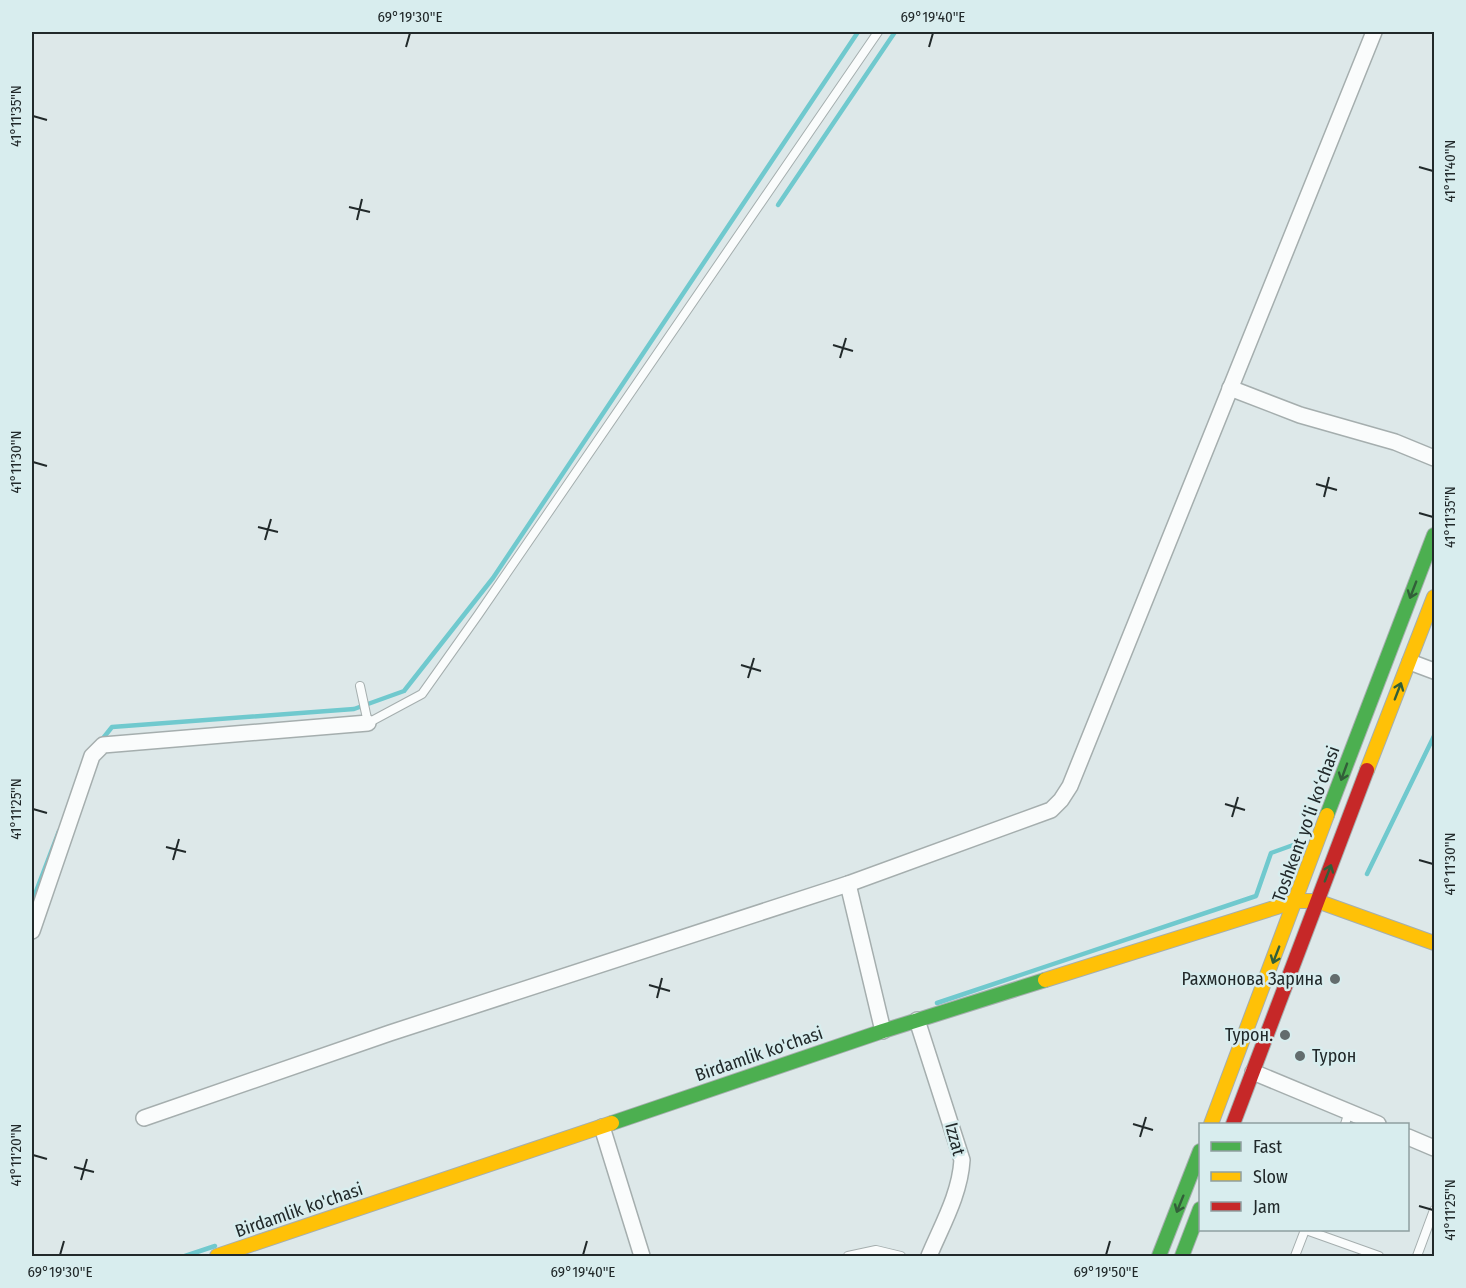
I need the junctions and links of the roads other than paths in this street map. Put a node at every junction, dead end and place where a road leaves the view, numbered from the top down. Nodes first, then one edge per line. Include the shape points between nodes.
1 (878, 32) edge
2 (1374, 32) edge
3 (1230, 388) junction
4 (1434, 458) edge
5 (1434, 535) edge
6 (1434, 597) edge
7 (1410, 662) junction
8 (1434, 671) edge
9 (360, 686) dead end
10 (368, 723) junction
11 (848, 884) junction
12 (1296, 901) junction
13 (1317, 901) junction
14 (32, 931) edge
15 (1434, 944) edge
16 (917, 1020) junction
17 (883, 1031) junction
18 (1253, 1072) junction
19 (144, 1118) dead end
20 (1347, 1118) edge
21 (1212, 1123) edge
22 (1234, 1123) edge
23 (1369, 1123) edge
24 (602, 1127) junction
25 (1409, 1138) edge
26 (1434, 1148) edge
27 (1199, 1154) edge
28 (1434, 1210) edge
29 (1199, 1212) edge
30 (1306, 1231) edge
31 (1309, 1231) edge
32 (217, 1257) edge
33 (642, 1257) edge
34 (848, 1257) edge
35 (901, 1257) edge
36 (929, 1257) edge
37 (1159, 1257) edge
38 (1182, 1257) edge
39 (1295, 1257) edge
40 (1379, 1257) edge
41 (1417, 1257) edge

1 - 10 lane via 422,694
2 - 3 street
3 - 4 street
3 - 11 street via 1070,786 1061,800 1036,817
5 -> 12 main road, Toshkent yo‘li ko‘chasi
6 - 7 main road, Toshkent yo‘li ko‘chasi
7 - 8 street
13 -> 7 main road, Toshkent yo‘li ko‘chasi
9 - 10 lane
10 - 14 street via 103,745 92,756
11 - 17 street
11 - 19 street via 390,1033
12 - 13 main road, Birdamlik ko'chasi
12 - 16 main road, Birdamlik ko'chasi
12 -> 21 main road, Toshkent yo‘li ko‘chasi
13 - 15 main road
13 - 18 main road, Toshkent yo‘li ko‘chasi
16 - 17 main road, Birdamlik ko'chasi
16 - 36 street, Izzat via 962,1160 956,1191
17 - 24 main road, Birdamlik ko'chasi
18 - 20 street
18 - 22 main road, Toshkent yo‘li ko‘chasi
20 - 23 street
24 - 32 main road, Birdamlik ko'chasi
24 - 33 street
25 - 26 street
27 -> 37 main road
28 - 41 lane
29 - 38 main road
30 - 39 lane
31 - 40 lane
34 - 35 lane via 876,1250

